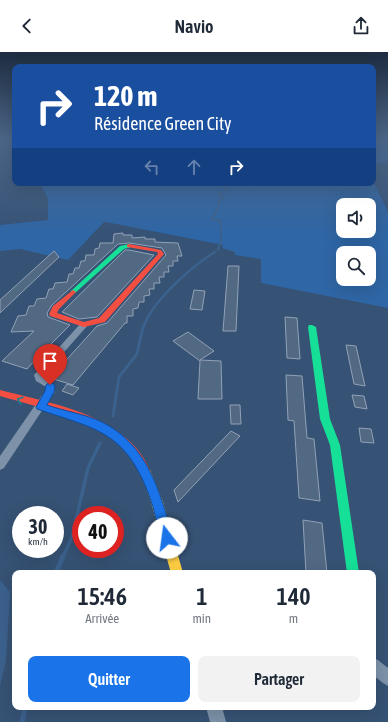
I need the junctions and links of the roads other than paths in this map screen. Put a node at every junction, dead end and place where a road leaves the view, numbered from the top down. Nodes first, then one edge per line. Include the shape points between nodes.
1 (84, 325) junction
2 (312, 327) dead end
3 (0, 393) edge
4 (40, 407) junction
5 (0, 465) edge
6 (176, 570) edge
7 (353, 570) edge
8 (376, 668) edge
9 (388, 678) edge
10 (215, 710) edge
11 (218, 722) edge

1 - 1 street via 102,320 161,252 122,247 53,312 57,317
1 - 4 street via 38,375 39,379 50,385 50,392
2 - 7 street via 325,419 335,445
4 -> 3 street
4 - 5 street
4 - 6 street via 98,425 123,440 138,459 155,495
8 - 9 street
10 - 11 street

